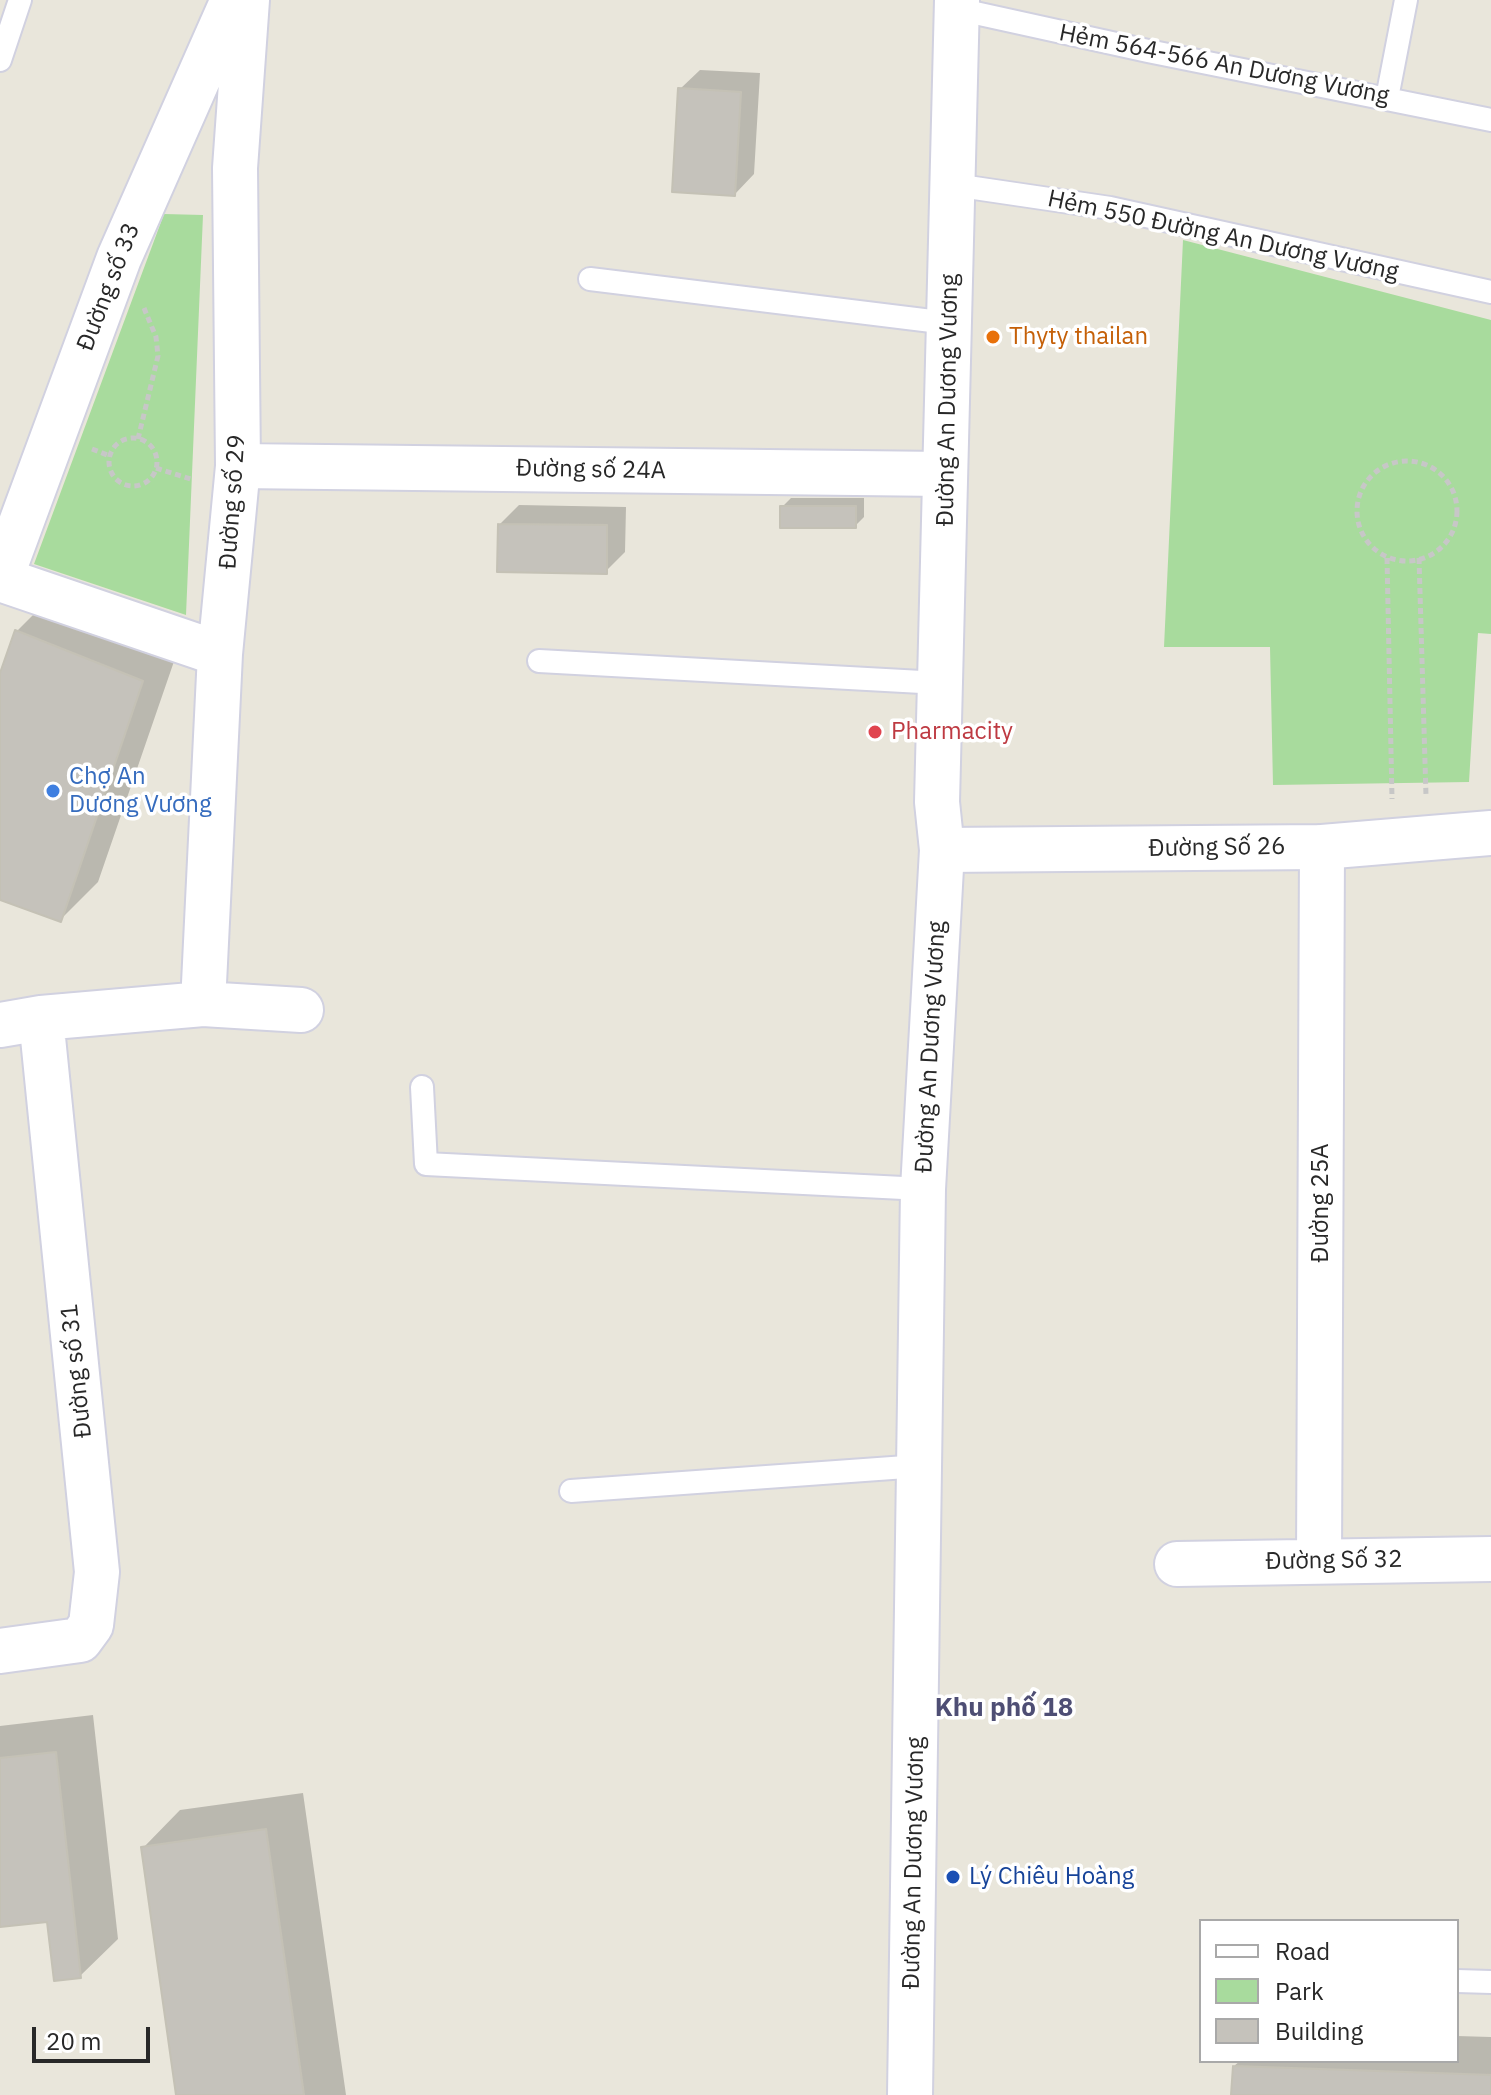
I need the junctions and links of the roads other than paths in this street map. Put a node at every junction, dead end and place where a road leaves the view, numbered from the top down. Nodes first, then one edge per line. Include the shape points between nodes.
1 (20, 0) edge
2 (233, 0) edge
3 (247, 0) edge
4 (1406, 0) edge
5 (957, 4) edge
6 (0, 60) edge
7 (1387, 98) junction
8 (1491, 120) edge
9 (954, 185) junction
10 (590, 279) dead end
11 (1491, 292) edge
12 (948, 323) junction
13 (238, 466) junction
14 (944, 474) junction
15 (0, 580) edge
16 (220, 654) junction
17 (539, 661) dead end
18 (940, 683) junction
19 (1491, 833) edge
20 (1322, 847) junction
21 (942, 850) junction
22 (203, 1004) junction
23 (301, 1010) dead end
24 (21, 1022) edge
25 (422, 1087) dead end
26 (923, 1189) junction
27 (920, 1466) junction
28 (571, 1491) dead end
29 (1491, 1559) edge
30 (1319, 1560) junction
31 (1177, 1564) dead end
32 (0, 1651) edge
33 (1459, 1981) edge
34 (1491, 1982) edge
35 (910, 2095) edge

1 - 6 lane
2 - 15 street, Đường số 33 via 119,258
3 - 13 street, Đường số 29 via 235,168
4 - 7 lane
5 - 7 lane, Hẻm 564-566 An Dương Vương via 1148,51
5 - 9 street, Đường An Dương Vương
7 - 8 lane, Hẻm 564-566 An Dương Vương
9 - 11 lane, Hẻm 550 Đường An Dương Vương via 1110,208
9 - 12 street, Đường An Dương Vương
10 - 12 lane
12 - 14 street, Đường An Dương Vương
13 - 14 street, Đường số 24A
13 - 16 street, Đường số 29
14 - 18 street, Đường An Dương Vương
15 - 16 street
16 - 22 street, Đường số 29
17 - 18 lane
18 - 21 street, Đường An Dương Vương via 937,802
19 - 20 street, Đường Số 26
20 - 21 street, Đường Số 26
20 - 30 street, Đường 25A
21 - 26 street, Đường An Dương Vương
22 - 23 street
22 - 24 street
24 - 32 street, Đường số 31 via 97,1572 91,1625 80,1640
25 - 26 lane via 426,1164
26 - 27 street, Đường An Dương Vương
27 - 28 lane
27 - 35 street, Đường An Dương Vương
29 - 30 street, Đường Số 32
30 - 31 street, Đường Số 32
33 - 34 lane

